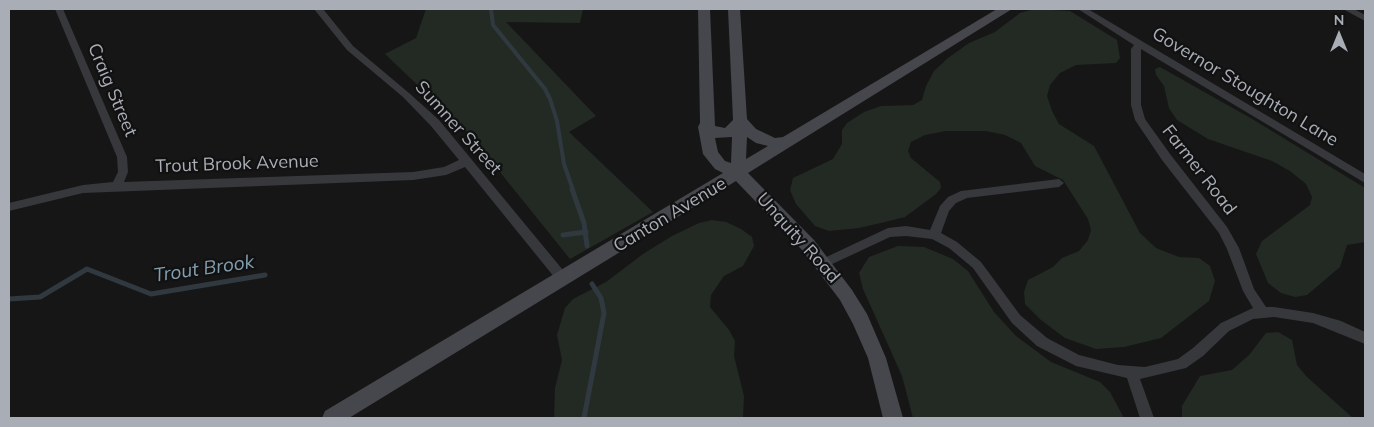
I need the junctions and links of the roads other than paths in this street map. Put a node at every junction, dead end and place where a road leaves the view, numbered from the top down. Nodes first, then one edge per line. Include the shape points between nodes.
1 (59, 9) edge
2 (318, 9) edge
3 (704, 9) edge
4 (734, 9) edge
5 (1006, 9) edge
6 (1082, 9) edge
7 (1347, 9) edge
8 (1365, 18) edge
9 (1140, 43) junction
10 (740, 120) junction
11 (705, 127) junction
12 (789, 142) junction
13 (467, 162) junction
14 (738, 174) junction
15 (1365, 179) edge
16 (1059, 183) dead end
17 (117, 186) junction
18 (9, 207) edge
19 (934, 235) junction
20 (824, 263) junction
21 (563, 279) junction
22 (1262, 312) junction
23 (1365, 338) edge
24 (1132, 373) junction
25 (332, 418) edge
26 (893, 418) edge
27 (1147, 418) edge

1 - 17 street, Craig Street via 122,158
2 - 13 street, Sumner Street via 350,48 416,104
3 - 11 main road, Unquity Road
4 - 10 main road
5 - 12 main road, Canton Avenue
6 - 9 street, Governor Stoughton Lane
7 - 8 street
9 - 15 street, Governor Stoughton Lane
9 - 22 street, Farmer Road via 1136,49 1136,105 1140,120 1223,230
10 - 11 main road via 728,133 717,134
10 - 12 main road via 751,133 762,139 775,143
10 - 14 main road
11 - 14 main road, Unquity Road via 715,161
12 - 14 main road, Canton Avenue
13 - 17 street, Trout Brook Avenue via 446,171 413,176
13 - 21 street, Sumner Street
14 - 20 main road, Unquity Road via 788,222
14 - 21 main road, Canton Avenue
16 - 19 street via 965,194 947,204
17 - 18 street, Trout Brook Avenue via 83,189
19 - 20 street via 906,231 888,234
19 - 24 street via 977,265 1016,319 1042,342 1076,360
20 - 26 main road, Unquity Road via 852,303 869,338
21 - 25 main road, Canton Avenue
22 - 23 street via 1313,318
22 - 24 street via 1232,322 1180,364 1158,371
24 - 27 street

